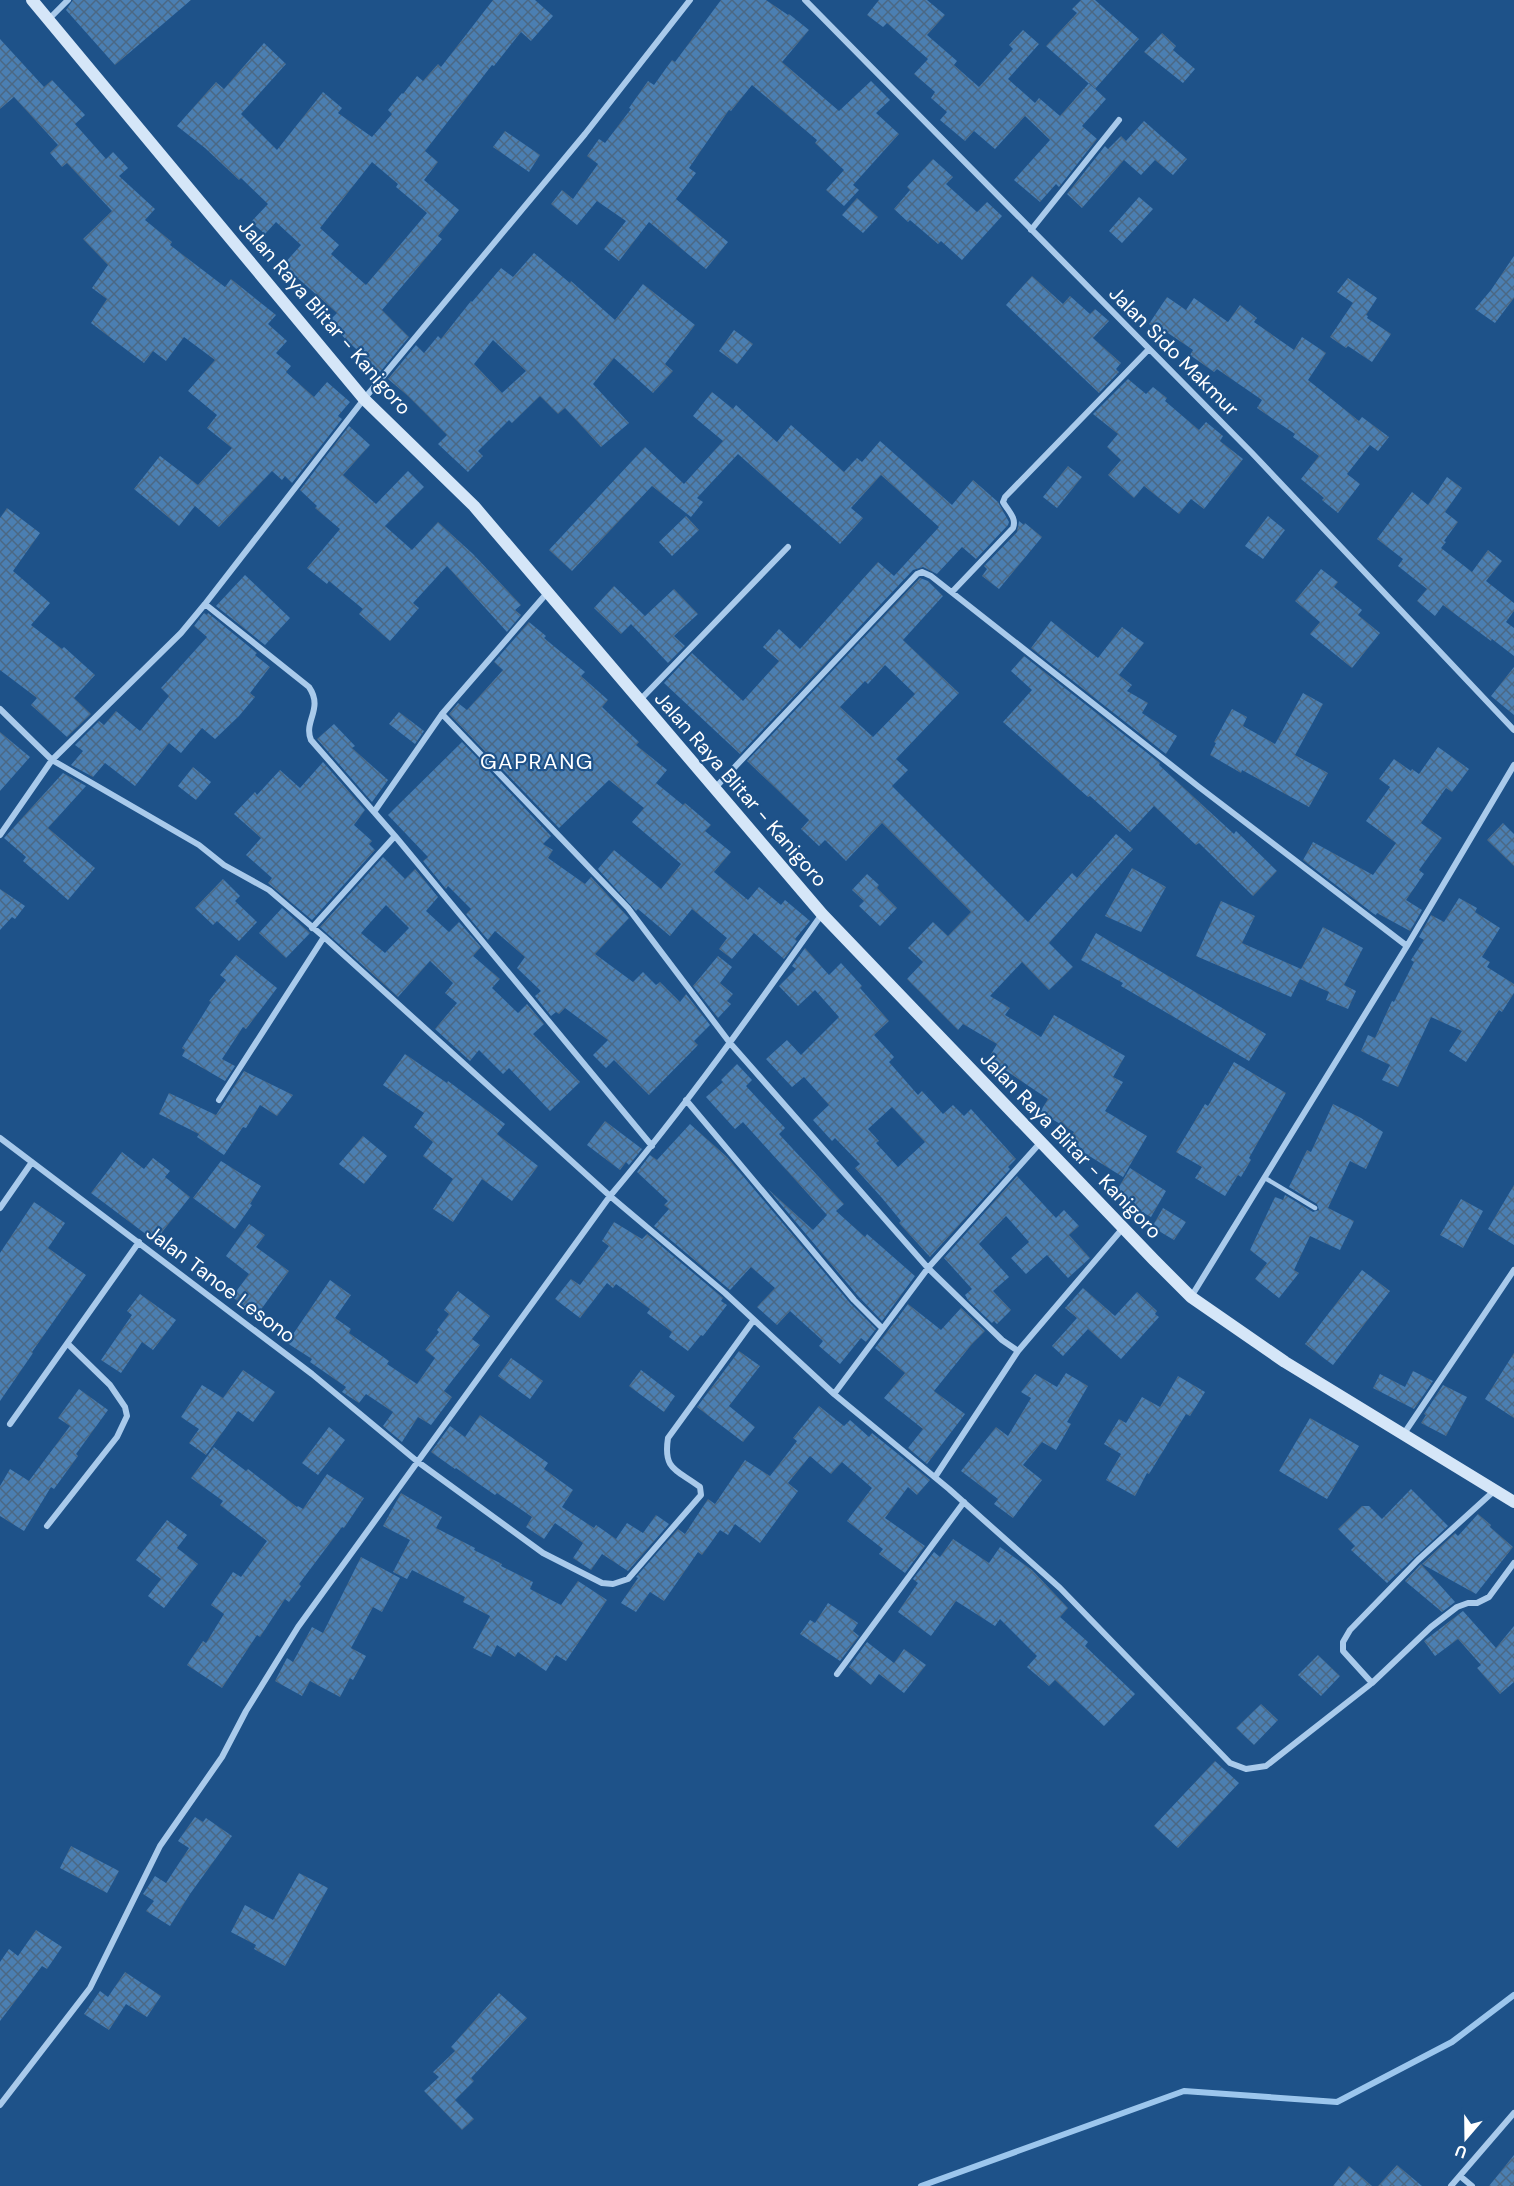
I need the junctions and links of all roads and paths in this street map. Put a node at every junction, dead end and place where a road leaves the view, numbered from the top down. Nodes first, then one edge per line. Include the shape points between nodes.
1 (32, 0) edge
2 (68, 0) edge
3 (690, 0) edge
4 (805, 0) edge
5 (48, 20) junction
6 (1119, 120) dead end
7 (1031, 230) junction
8 (1149, 349) junction
9 (364, 399) junction
10 (788, 547) dead end
11 (952, 592) junction
12 (547, 593) junction
13 (205, 604) junction
14 (639, 701) junction
15 (0, 709) edge
16 (442, 714) junction
17 (1514, 730) edge
18 (52, 760) junction
19 (1514, 765) edge
20 (715, 788) junction
21 (374, 812) junction
22 (0, 835) edge
23 (395, 836) junction
24 (822, 914) junction
25 (312, 928) junction
26 (324, 937) junction
27 (1407, 946) junction
28 (730, 1044) junction
29 (219, 1100) dead end
30 (686, 1100) junction
31 (0, 1138) edge
32 (1040, 1143) junction
33 (652, 1146) junction
34 (32, 1162) junction
35 (1265, 1178) junction
36 (610, 1196) junction
37 (0, 1208) edge
38 (1315, 1208) dead end
39 (1123, 1228) junction
40 (139, 1242) junction
41 (928, 1268) junction
42 (1514, 1270) edge
43 (1191, 1297) junction
44 (753, 1321) junction
45 (882, 1328) junction
46 (68, 1344) junction
47 (1018, 1352) junction
48 (834, 1394) junction
49 (10, 1424) dead end
50 (1403, 1436) junction
51 (418, 1462) junction
52 (935, 1477) junction
53 (1494, 1491) junction
54 (964, 1502) junction
55 (1514, 1502) edge
56 (47, 1526) dead end
57 (1514, 1563) edge
58 (837, 1674) dead end
59 (1372, 1683) junction
60 (0, 2105) edge
61 (1514, 2114) edge
62 (1460, 2176) junction
63 (1451, 2186) edge
64 (1472, 2186) edge

1 - 5 main road, Jalan Raya Blitar - Kanigoro
2 - 5 street
3 - 9 street via 585,134
4 - 7 street, Jalan Sido Makmur
5 - 9 main road, Jalan Raya Blitar - Kanigoro
6 - 7 street
7 - 8 street, Jalan Sido Makmur
8 - 11 street via 1005,497 1003,502 1014,526
8 - 17 street, Jalan Sido Makmur
9 - 12 main road, Jalan Raya Blitar - Kanigoro via 474,506
9 - 13 street
10 - 14 street
11 - 20 street via 928,573 917,574
11 - 27 street
12 - 14 main road, Jalan Raya Blitar - Kanigoro
12 - 16 street
13 - 18 street via 181,633
13 - 21 street via 309,687 316,702 309,731 311,740
14 - 20 main road, Jalan Raya Blitar - Kanigoro
15 - 18 street
16 - 21 street
16 - 28 street via 628,908
18 - 22 street
18 - 25 street via 269,890
19 - 27 street
20 - 24 main road, Jalan Raya Blitar - Kanigoro
21 - 23 street
23 - 25 street
23 - 33 street
24 - 28 street
24 - 32 main road, Jalan Raya Blitar - Kanigoro
25 - 26 street
26 - 29 street
26 - 36 street
27 - 35 street
28 - 30 street
28 - 41 street
30 - 33 street
30 - 45 street
31 - 34 street, Jalan Tanoe Lesono
32 - 39 main road, Jalan Raya Blitar - Kanigoro
32 - 41 street
33 - 36 street
34 - 37 street
34 - 40 street, Jalan Tanoe Lesono
35 - 38 lane
35 - 43 street
36 - 44 street
36 - 51 street
39 - 43 main road, Jalan Raya Blitar - Kanigoro
39 - 47 street
40 - 46 street
40 - 51 street, Jalan Tanoe Lesono via 312,1374
41 - 45 street
41 - 47 street
42 - 50 street
43 - 50 main road, Jalan Raya Blitar - Kanigoro
44 - 48 street
44 - 51 street, Jalan Tanoe Lesono via 668,1438 665,1455 669,1465 700,1487 701,1495 643,1564 620,1583 602,1583 543,1553
45 - 48 street
46 - 49 street
46 - 56 street via 110,1385 127,1416 117,1437
47 - 52 street
48 - 52 street
50 - 53 main road, Jalan Raya Blitar - Kanigoro
51 - 60 street via 298,1627 222,1757 160,1846 90,1988
52 - 54 street
53 - 55 main road, Jalan Raya Blitar - Kanigoro
53 - 59 street via 1418,1560 1343,1641 1343,1651
54 - 58 street
54 - 59 street via 1060,1588 1230,1763 1246,1769 1266,1766
57 - 59 street via 1489,1597 1457,1607
61 - 62 street
62 - 63 street
62 - 64 street

